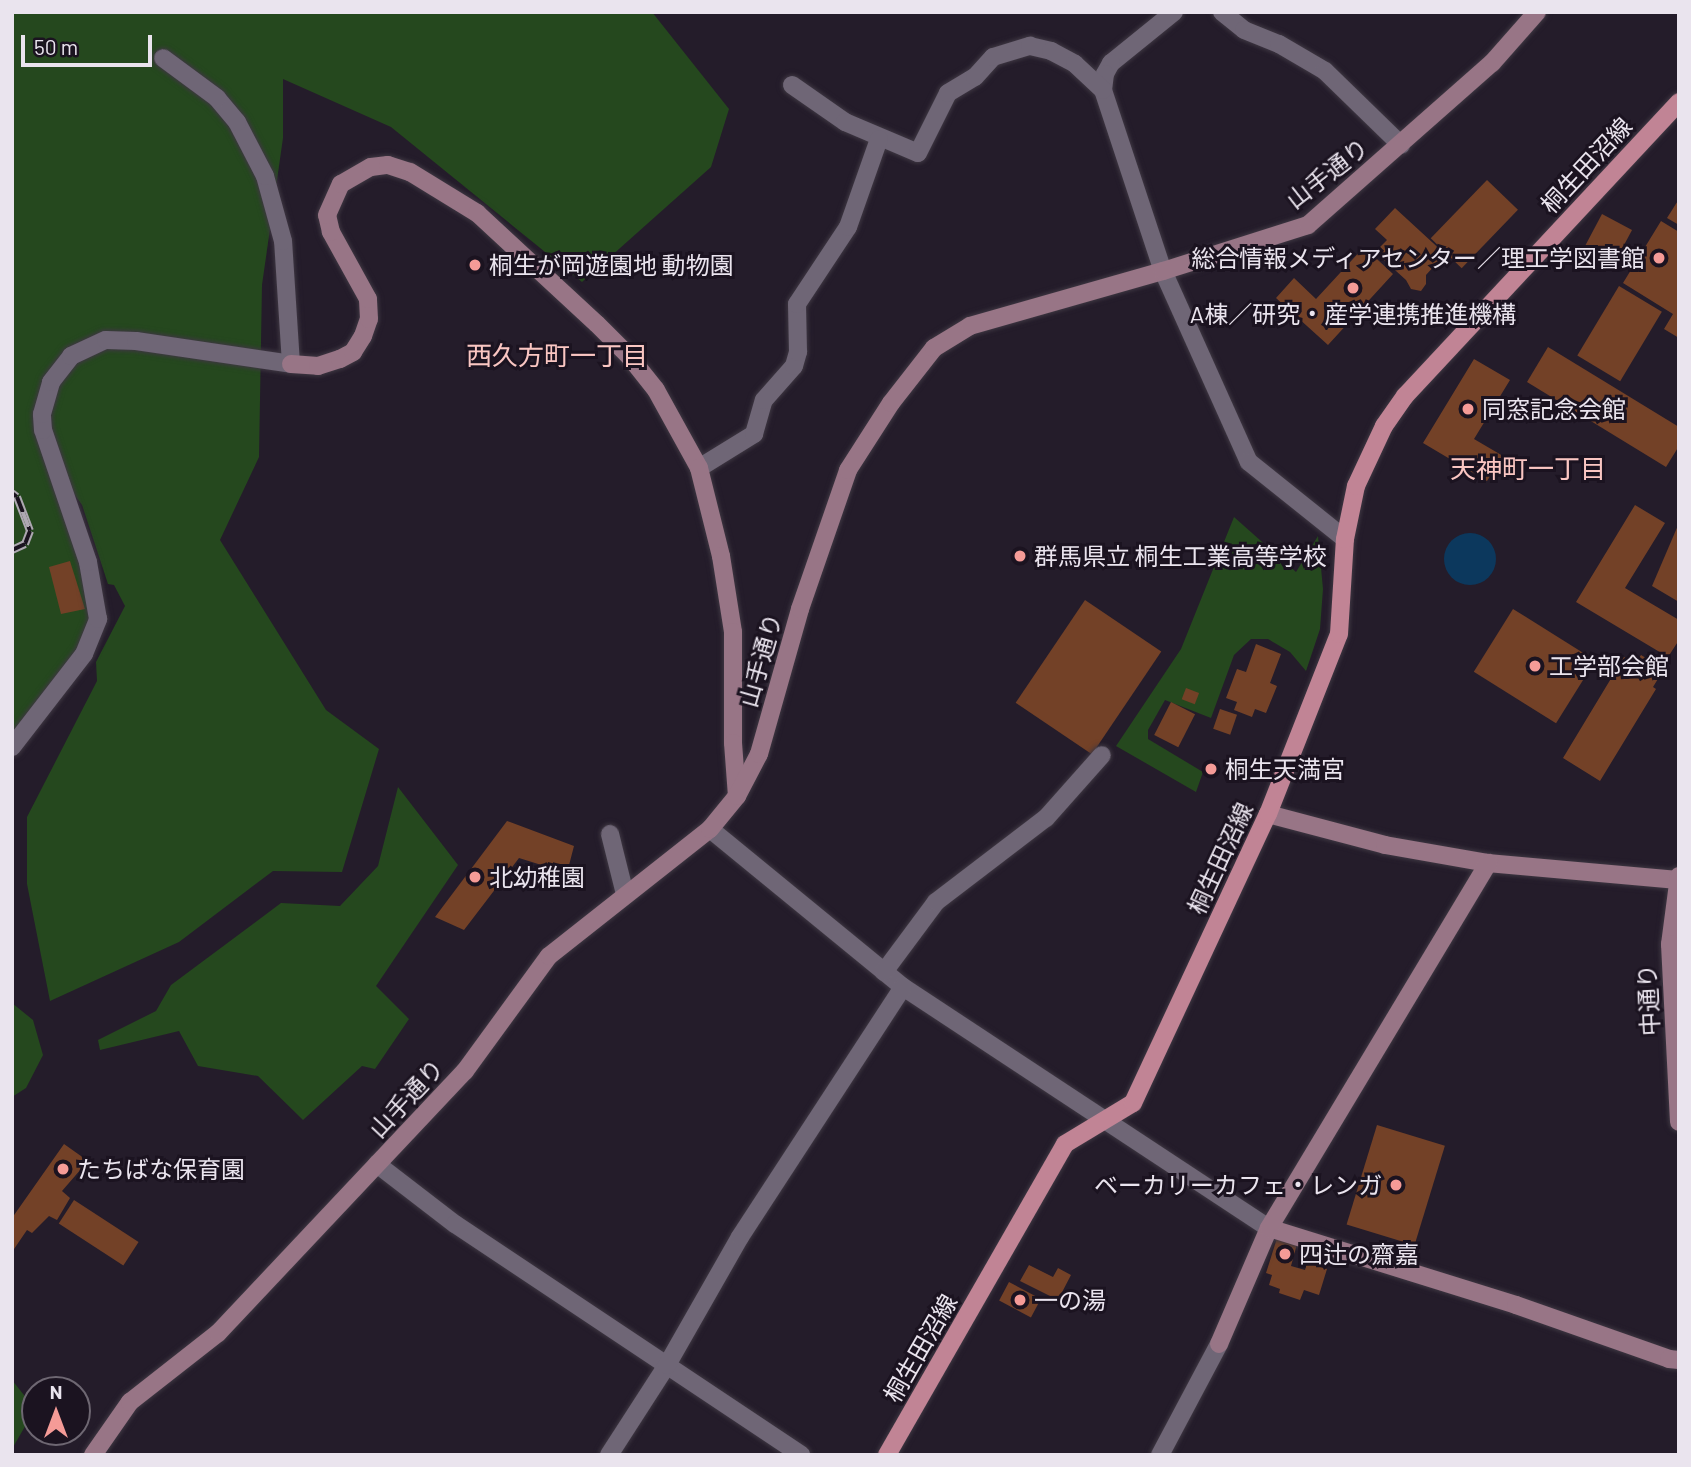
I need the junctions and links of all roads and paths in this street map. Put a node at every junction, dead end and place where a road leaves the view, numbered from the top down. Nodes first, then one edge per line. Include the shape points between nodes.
1 (1174, 12) edge
2 (1222, 12) edge
3 (1537, 12) edge
4 (163, 58) dead end
5 (792, 85) dead end
6 (1103, 90) junction
7 (1679, 103) edge
8 (879, 139) junction
9 (1401, 145) junction
10 (1163, 271) junction
11 (291, 364) junction
12 (699, 468) junction
13 (1345, 539) junction
14 (12, 747) edge
15 (1102, 755) dead end
16 (737, 796) junction
17 (1268, 814) junction
18 (710, 829) junction
19 (610, 834) dead end
20 (1488, 863) junction
21 (1678, 878) edge
22 (625, 894) junction
23 (884, 972) junction
24 (903, 987) junction
25 (1105, 1120) junction
26 (1679, 1122) edge
27 (377, 1164) junction
28 (1269, 1228) junction
29 (1679, 1360) edge
30 (667, 1365) junction
31 (100, 1452) edge
32 (609, 1455) edge
33 (802, 1455) edge
34 (887, 1455) edge
35 (1160, 1455) edge

1 - 6 street via 1111,63
2 - 9 street via 1244,30 1325,71
3 - 9 street, 山手通り via 1492,63
4 - 11 street via 217,98 237,122 265,176 283,241
5 - 8 street
6 - 8 street via 1075,64 1030,46 993,57 975,77 948,93 918,153
6 - 10 street
7 - 13 main road, 桐生田沼線 via 1405,396 1384,426 1356,486
8 - 12 street via 848,227 797,304 799,352 794,366 764,400 754,434
9 - 10 street, 山手通り via 1308,225
10 - 13 street via 1249,462
10 - 16 street, 山手通り via 970,327 934,348 848,470 800,609 759,754
11 - 12 street via 318,366 340,359 353,352 363,336 369,319 368,299 331,232 327,215 341,184 371,167 388,165 410,172 477,213 597,324 656,390
11 - 14 street via 136,341 106,341 71,356 51,382 42,414 43,430 88,562 98,619 84,654
12 - 16 street via 721,556 733,632
13 - 17 main road, 桐生田沼線 via 1339,634
15 - 23 street via 1046,818 936,902
16 - 18 street, 山手通り
17 - 20 street via 1385,845
17 - 25 main road, 桐生田沼線 via 1133,1103
18 - 22 street, 山手通り
18 - 23 street
19 - 22 street
20 - 21 street
20 - 28 street
21 - 26 street, 中通り via 1670,944
22 - 27 street, 山手通り via 549,956 465,1071
23 - 24 street
24 - 25 street
24 - 30 street via 740,1237
25 - 28 street
25 - 34 main road, 桐生田沼線 via 1065,1144
27 - 30 street via 455,1224
27 - 31 street, 山手通り via 218,1333 130,1402
28 - 29 street
28 - 35 street via 1219,1344
30 - 32 street
30 - 33 street

